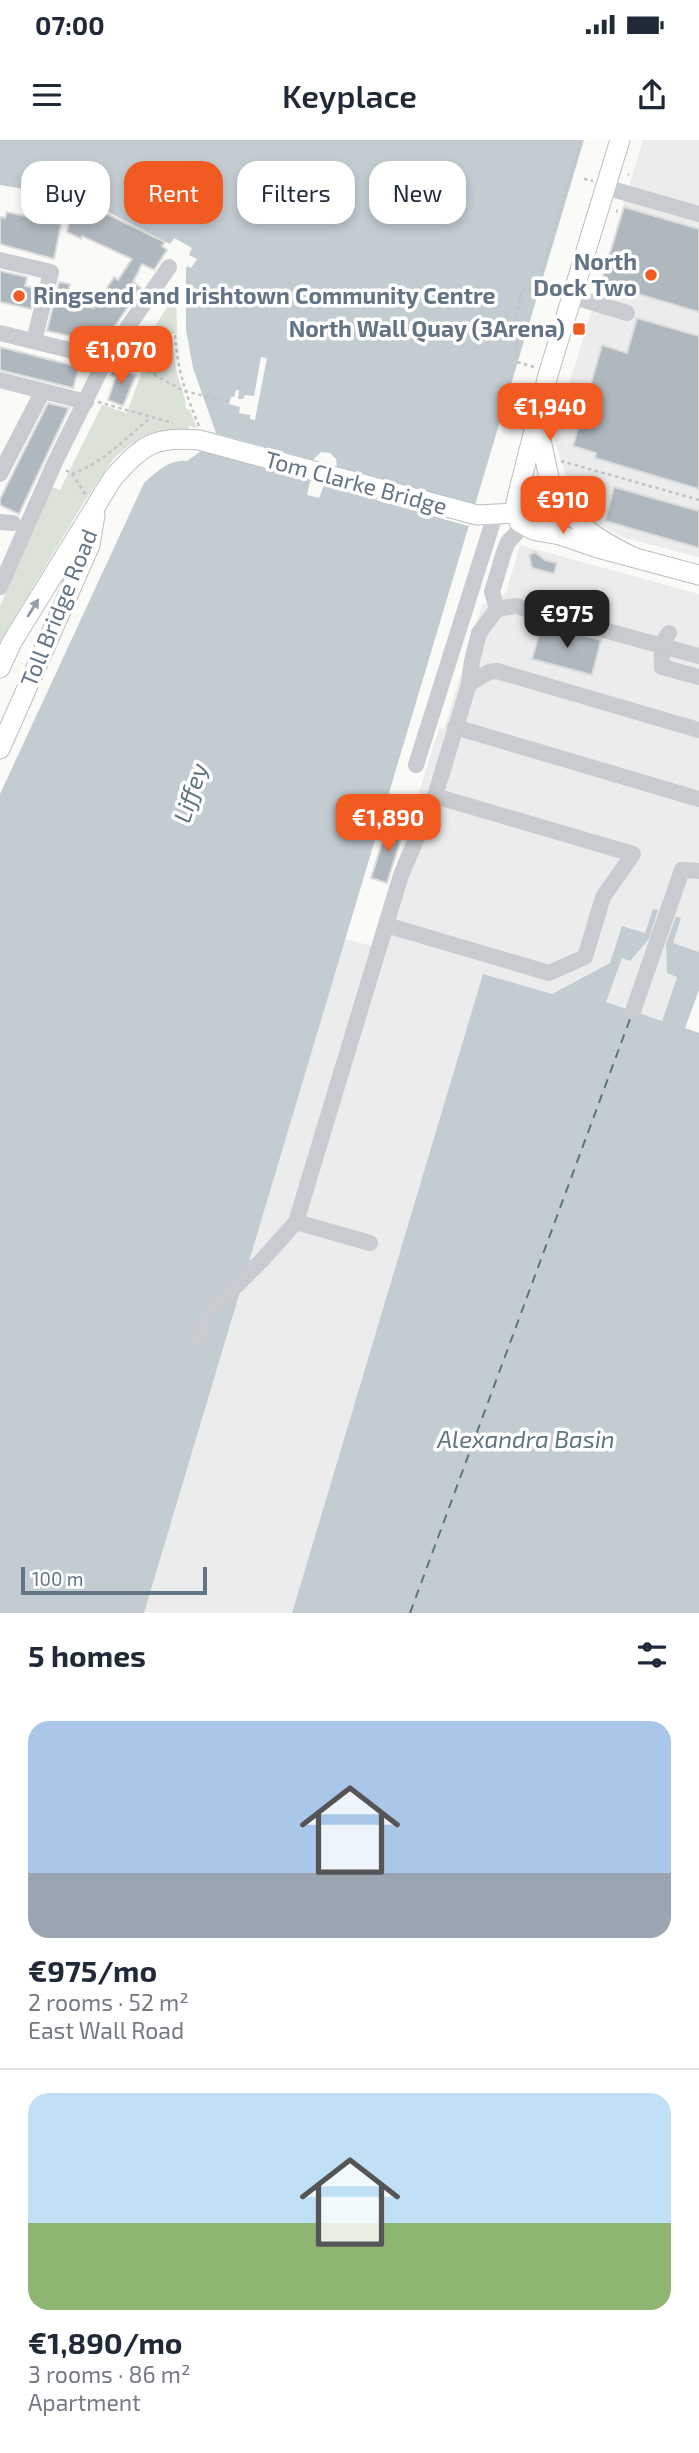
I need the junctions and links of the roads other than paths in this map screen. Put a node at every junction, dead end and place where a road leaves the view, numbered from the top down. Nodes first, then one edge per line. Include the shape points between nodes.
1 (620, 140) edge
2 (605, 187) junction
3 (699, 214) edge
4 (0, 260) edge
5 (169, 267) dead end
6 (571, 296) junction
7 (627, 313) dead end
8 (0, 333) edge
9 (34, 341) junction
10 (108, 355) junction
11 (544, 372) junction
12 (0, 380) edge
13 (43, 391) junction
14 (87, 400) junction
15 (200, 433) joint
16 (0, 474) edge
17 (554, 494) junction
18 (97, 503) junction
19 (486, 515) junction
20 (522, 518) junction
21 (7, 556) edge
22 (633, 557) junction
23 (699, 575) edge
24 (0, 587) edge
25 (497, 609) junction
26 (666, 640) junction
27 (699, 656) edge
28 (0, 668) edge
29 (699, 677) edge
30 (469, 684) junction
31 (455, 727) junction
32 (699, 730) edge
33 (0, 749) edge
34 (416, 765) dead end
35 (435, 796) junction
36 (699, 799) edge
37 (699, 871) edge
38 (386, 925) junction
39 (633, 1011) dead end
40 (296, 1222) junction
41 (370, 1243) dead end
42 (197, 1341) dead end

1 - 2 main road
2 - 3 street
2 - 6 main road
4 - 9 street via 51,272
5 - 10 street
6 - 7 street
6 - 11 main road
8 - 9 street
9 - 10 street
10 - 14 street
11 - 17 main road via 541,440
11 - 20 main road
12 - 13 street
13 - 14 street
13 - 16 street
14 - 21 street
15 - 18 main road, Toll Bridge Road via 149,444 113,478
15 - 19 main road, Tom Clarke Bridge
17 - 20 main road via 542,487 522,493
17 - 20 main road via 559,513 554,524 544,530
17 - 22 main road via 590,532
28 -> 18 main road, Toll Bridge Road
18 - 33 main road, Toll Bridge Road via 90,545
19 - 20 main road, Tom Clarke Bridge
19 - 34 street
20 - 22 main road
20 - 25 street via 508,542 492,592
21 - 24 street
22 - 23 main road
25 - 26 street via 516,606
25 - 30 street via 480,633
26 - 27 street
26 - 29 street via 662,667
30 - 31 street
30 - 32 street via 497,671
31 - 35 street
31 - 36 street
35 - 38 street via 401,875
35 - 38 street via 633,855 603,897 584,957 549,973
37 - 39 street via 682,870
38 - 40 street
40 - 41 street
40 - 42 street via 208,1314

